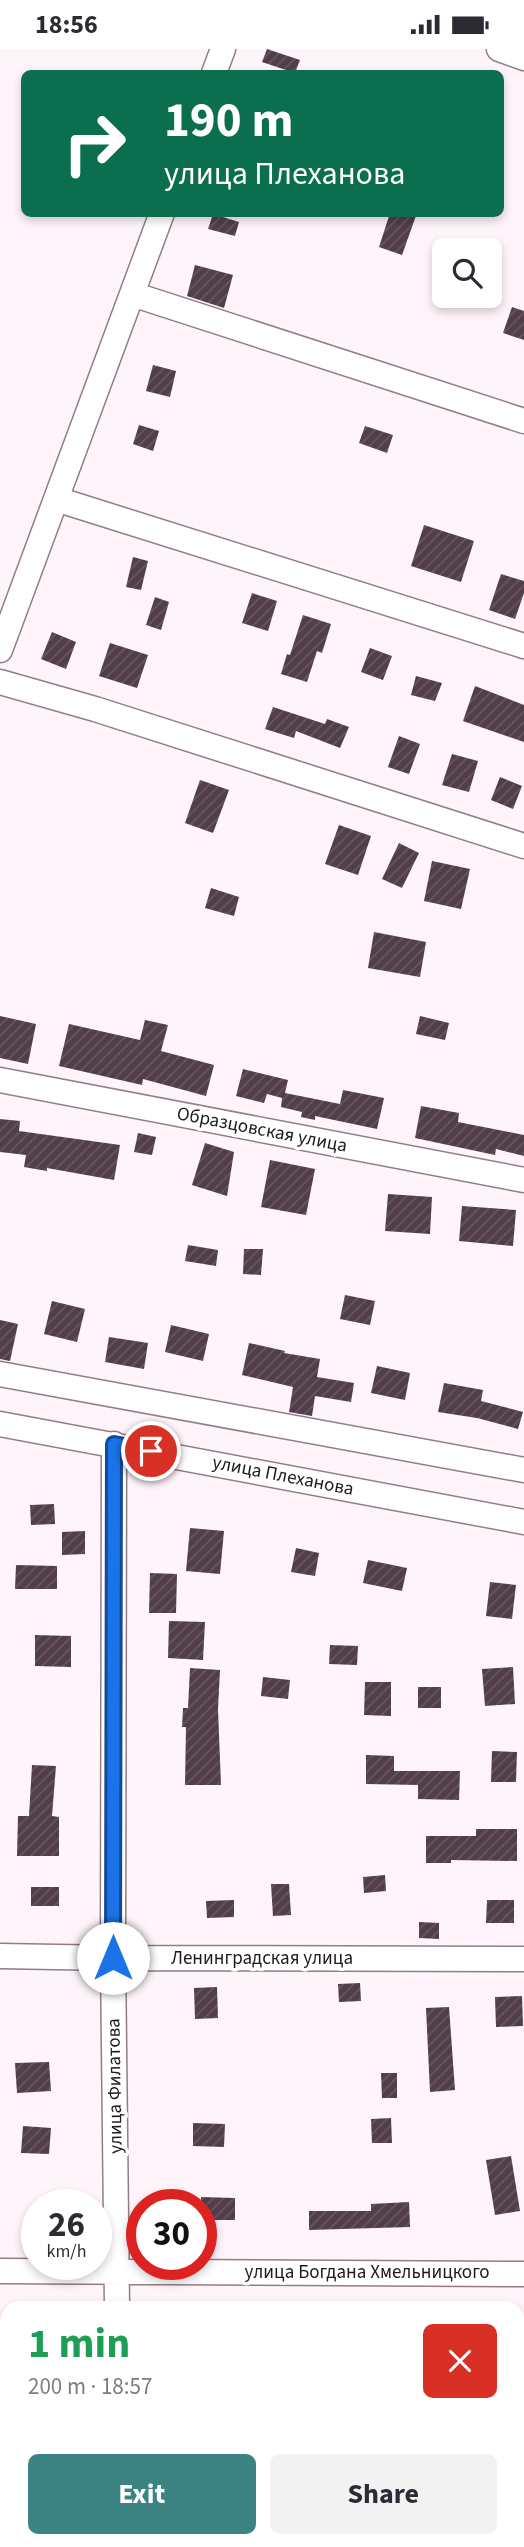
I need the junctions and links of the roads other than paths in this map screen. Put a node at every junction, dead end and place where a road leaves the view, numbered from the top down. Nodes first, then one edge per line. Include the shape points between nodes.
1 (223, 49) edge
2 (499, 49) edge
3 (524, 58) edge
4 (215, 70) edge
5 (161, 217) edge
6 (132, 294) junction
7 (524, 421) edge
8 (56, 499) junction
9 (524, 646) edge
10 (0, 650) edge
11 (0, 682) edge
12 (524, 846) edge
13 (0, 1080) edge
14 (524, 1180) edge
15 (0, 1374) edge
16 (0, 1424) edge
17 (114, 1444) junction
18 (524, 1471) edge
19 (524, 1522) edge
20 (0, 1956) edge
21 (113, 1958) junction
22 (524, 1959) edge
23 (0, 2271) edge
24 (117, 2271) junction
25 (524, 2274) edge
26 (117, 2301) edge

1 - 4 street
2 - 3 street
5 - 6 street
6 - 7 street
6 - 8 street
8 - 9 street
8 - 10 street
11 - 12 street
13 - 14 street, Образцовская улица
15 - 18 street
16 - 17 street, улица Плеханова
17 - 19 street, улица Плеханова
17 - 21 street, улица Филатова
20 - 21 street, Ленинградская улица
21 - 22 street, Ленинградская улица
21 - 24 street, улица Филатова
23 - 24 street, улица Богдана Хмельницкого
24 - 25 street, улица Богдана Хмельницкого
24 - 26 street, улица Филатова

